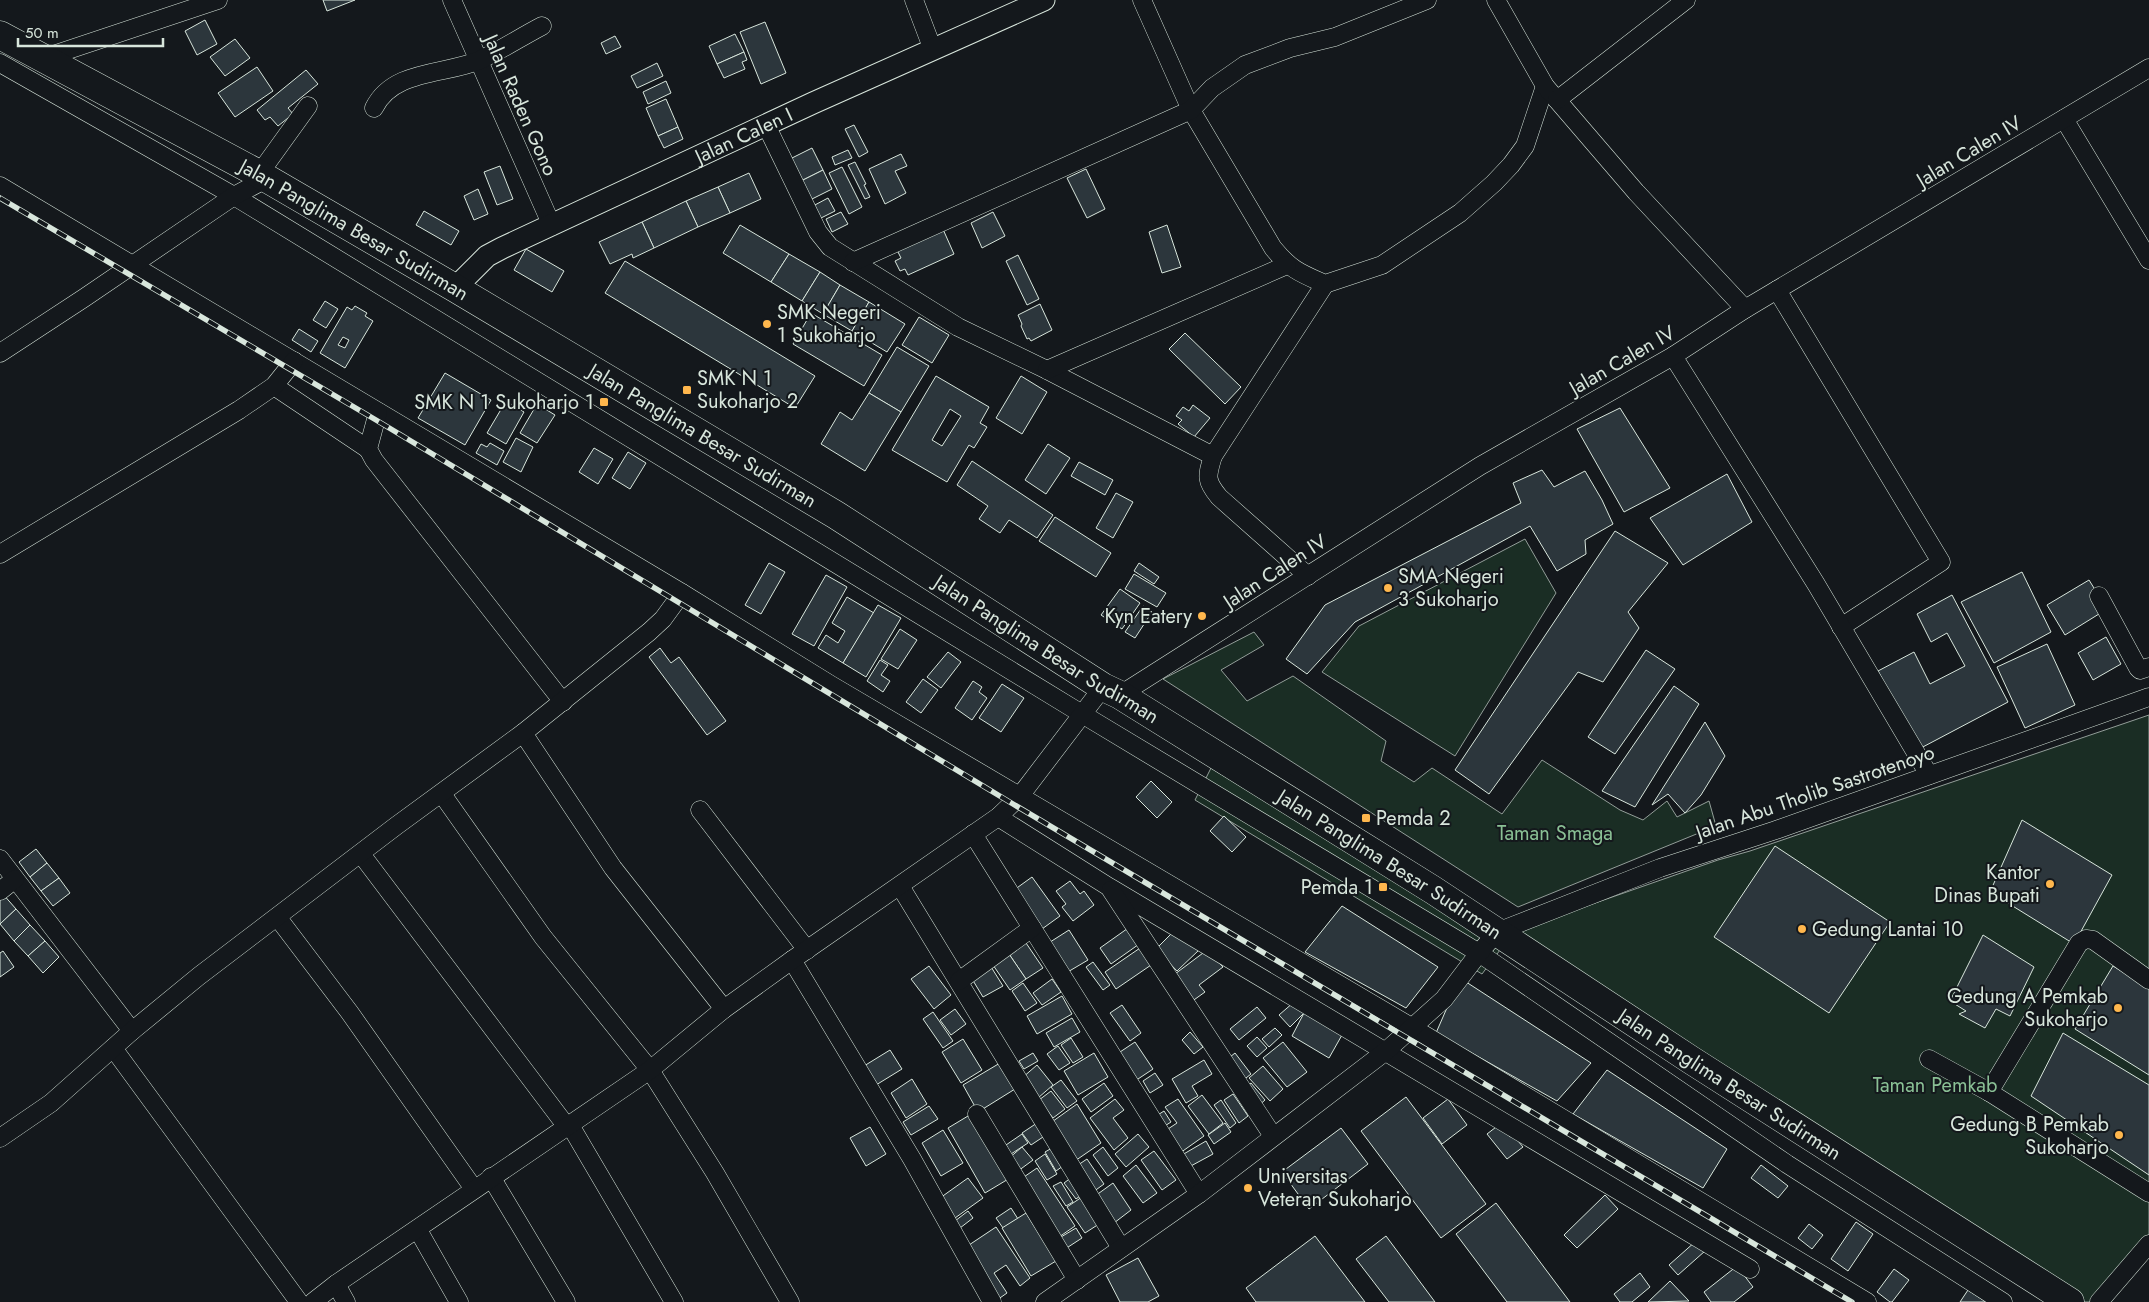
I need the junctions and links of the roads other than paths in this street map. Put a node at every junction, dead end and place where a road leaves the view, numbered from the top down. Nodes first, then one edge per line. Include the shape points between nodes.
1 (218, 0) edge
2 (452, 0) edge
3 (914, 0) edge
4 (1044, 0) edge
5 (1142, 0) edge
6 (1427, 0) edge
7 (1496, 0) edge
8 (1686, 0) edge
9 (542, 26) dead end
10 (0, 35) edge
11 (933, 50) junction
12 (478, 60) junction
13 (0, 63) edge
14 (2149, 68) edge
15 (37, 69) junction
16 (1545, 86) junction
17 (1557, 100) junction
18 (308, 106) dead end
19 (374, 108) dead end
20 (1191, 110) junction
21 (2064, 119) junction
22 (766, 125) junction
23 (263, 176) junction
24 (0, 186) edge
25 (234, 196) junction
26 (552, 226) junction
27 (2149, 260) edge
28 (853, 262) junction
29 (133, 264) junction
30 (1287, 265) junction
31 (1325, 284) junction
32 (454, 288) junction
33 (1776, 290) junction
34 (1745, 309) junction
35 (0, 353) edge
36 (1673, 356) junction
37 (294, 361) junction
38 (1047, 370) junction
39 (274, 386) junction
40 (378, 412) junction
41 (368, 448) junction
42 (1213, 456) junction
43 (0, 554) edge
44 (1308, 576) junction
45 (682, 593) junction
46 (2099, 596) dead end
47 (1841, 627) junction
48 (2149, 667) edge
49 (1112, 691) junction
50 (2149, 697) edge
51 (563, 702) junction
52 (1082, 714) junction
53 (523, 733) junction
54 (1929, 775) junction
55 (442, 794) junction
56 (1020, 796) junction
57 (700, 810) dead end
58 (998, 817) junction
59 (973, 834) junction
60 (361, 854) junction
61 (0, 859) edge
62 (15, 879) junction
63 (900, 886) junction
64 (1109, 887) junction
65 (0, 891) edge
66 (278, 918) junction
67 (1032, 928) junction
68 (1498, 932) junction
69 (807, 950) junction
70 (1479, 953) junction
71 (792, 960) junction
72 (959, 980) junction
73 (2149, 980) edge
74 (724, 1010) junction
75 (1413, 1028) junction
76 (132, 1031) junction
77 (113, 1048) junction
78 (1386, 1051) junction
79 (1929, 1059) dead end
80 (650, 1070) junction
81 (1990, 1092) junction
82 (977, 1114) dead end
83 (569, 1126) junction
84 (1272, 1136) junction
85 (0, 1138) edge
86 (491, 1177) junction
87 (474, 1189) junction
88 (2149, 1193) edge
89 (1199, 1194) junction
90 (418, 1230) junction
91 (2149, 1244) edge
92 (1121, 1248) junction
93 (1750, 1269) dead end
94 (1077, 1280) junction
95 (336, 1284) junction
96 (299, 1302) edge
97 (313, 1302) edge
98 (346, 1302) edge
99 (459, 1302) edge
100 (566, 1302) edge
101 (674, 1302) edge
102 (790, 1302) edge
103 (992, 1302) edge
104 (1045, 1302) edge
105 (1867, 1302) edge
106 (2002, 1302) edge
107 (2070, 1302) edge
108 (2099, 1302) edge

1 - 15 street
2 - 12 street, Jalan Raden Gono
3 - 11 street
4 - 11 street, Jalan Calen I
5 - 20 street
6 - 20 street via 1335,38 1290,48 1245,64 1212,88
7 - 16 street
8 - 17 street
9 - 12 street
10 - 15 main road, Jalan Panglima Besar Sudirman
11 - 22 street, Jalan Calen I
12 - 19 street via 402,82 388,90
12 - 26 street, Jalan Raden Gono
13 - 15 street
14 - 21 street, Jalan Calen IV
15 - 23 main road, Jalan Panglima Besar Sudirman
15 - 25 street
16 - 17 street
16 - 31 street via 1525,146 1494,183 1460,213 1382,265
17 - 34 street via 1636,192
18 - 23 street
20 - 28 street
20 - 30 street via 1273,248
21 - 27 street
21 - 33 street, Jalan Calen IV
22 - 26 street, Jalan Calen I
22 - 28 street via 818,232 830,247
23 - 25 street
23 - 32 main road, Jalan Panglima Besar Sudirman
24 - 29 street
25 - 29 street
25 - 52 street
26 - 32 street, Jalan Calen I via 488,256
28 - 38 street via 958,327
29 - 35 street
29 - 37 street
30 - 31 street
30 - 38 street
31 - 42 street
32 - 49 main road, Jalan Panglima Besar Sudirman via 836,515
33 - 34 street, Jalan Calen IV
33 - 47 street via 1941,562
34 - 36 street, Jalan Calen IV
36 - 44 street, Jalan Calen IV via 1480,466
36 - 47 street
37 - 39 street
37 - 40 street
38 - 42 street
39 - 41 street
39 - 43 street
40 - 41 street
40 - 45 street
41 - 51 street via 374,460
42 - 44 street via 1207,476 1218,498
44 - 49 street, Jalan Calen IV
45 - 51 street via 649,632
45 - 56 street
46 - 48 street via 2138,668
47 - 54 street
49 - 52 street, Jalan Calen IV
49 - 68 main road, Jalan Panglima Besar Sudirman
50 - 54 street, Jalan Abu Tholib Sastrotenoyo
51 - 53 street
52 - 56 street, Jalan Calen IV
52 - 70 street
53 - 55 street
53 - 74 street via 613,868
54 - 68 street, Jalan Abu Tholib Sastrotenoyo via 1660,868
55 - 60 street
55 - 80 street via 543,937
56 - 58 street, Jalan Calen IV
56 - 75 street
57 - 69 street
58 - 59 street, Jalan Calen IV
58 - 64 street
59 - 63 street, Jalan Calen IV
59 - 67 street
60 - 66 street
60 - 83 street
61 - 62 street
62 - 65 street
62 - 76 street
63 - 69 street, Jalan Calen IV
63 - 72 street
64 - 78 street
64 - 84 street
66 - 76 street
66 - 87 street
67 - 72 street
67 - 89 street
68 - 70 street
68 - 107 main road, Jalan Panglima Besar Sudirman via 1691,1060
69 - 71 street, Jalan Calen IV
70 - 75 street via 1444,999
70 - 106 street via 1787,1164
71 - 74 street, Jalan Calen IV
71 - 103 street via 912,1159
72 - 92 street
73 - 81 street via 2093,940 2079,943
74 - 80 street, Jalan Calen IV
75 - 78 street
75 - 105 street
76 - 77 street
77 - 85 street via 51,1103
77 - 96 street
78 - 84 street
78 - 93 street
79 - 81 street
80 - 83 street, Jalan Calen IV
80 - 102 street
81 - 88 street
82 - 94 street
83 - 86 street, Jalan Calen IV
83 - 101 street
84 - 89 street
86 - 87 street, Jalan Calen IV
86 - 100 street
87 - 90 street, Jalan Calen IV
89 - 92 street
90 - 95 street, Jalan Calen IV
90 - 99 street
91 - 108 street
92 - 94 street
94 - 104 street
95 - 97 street, Jalan Calen IV
95 - 98 street

